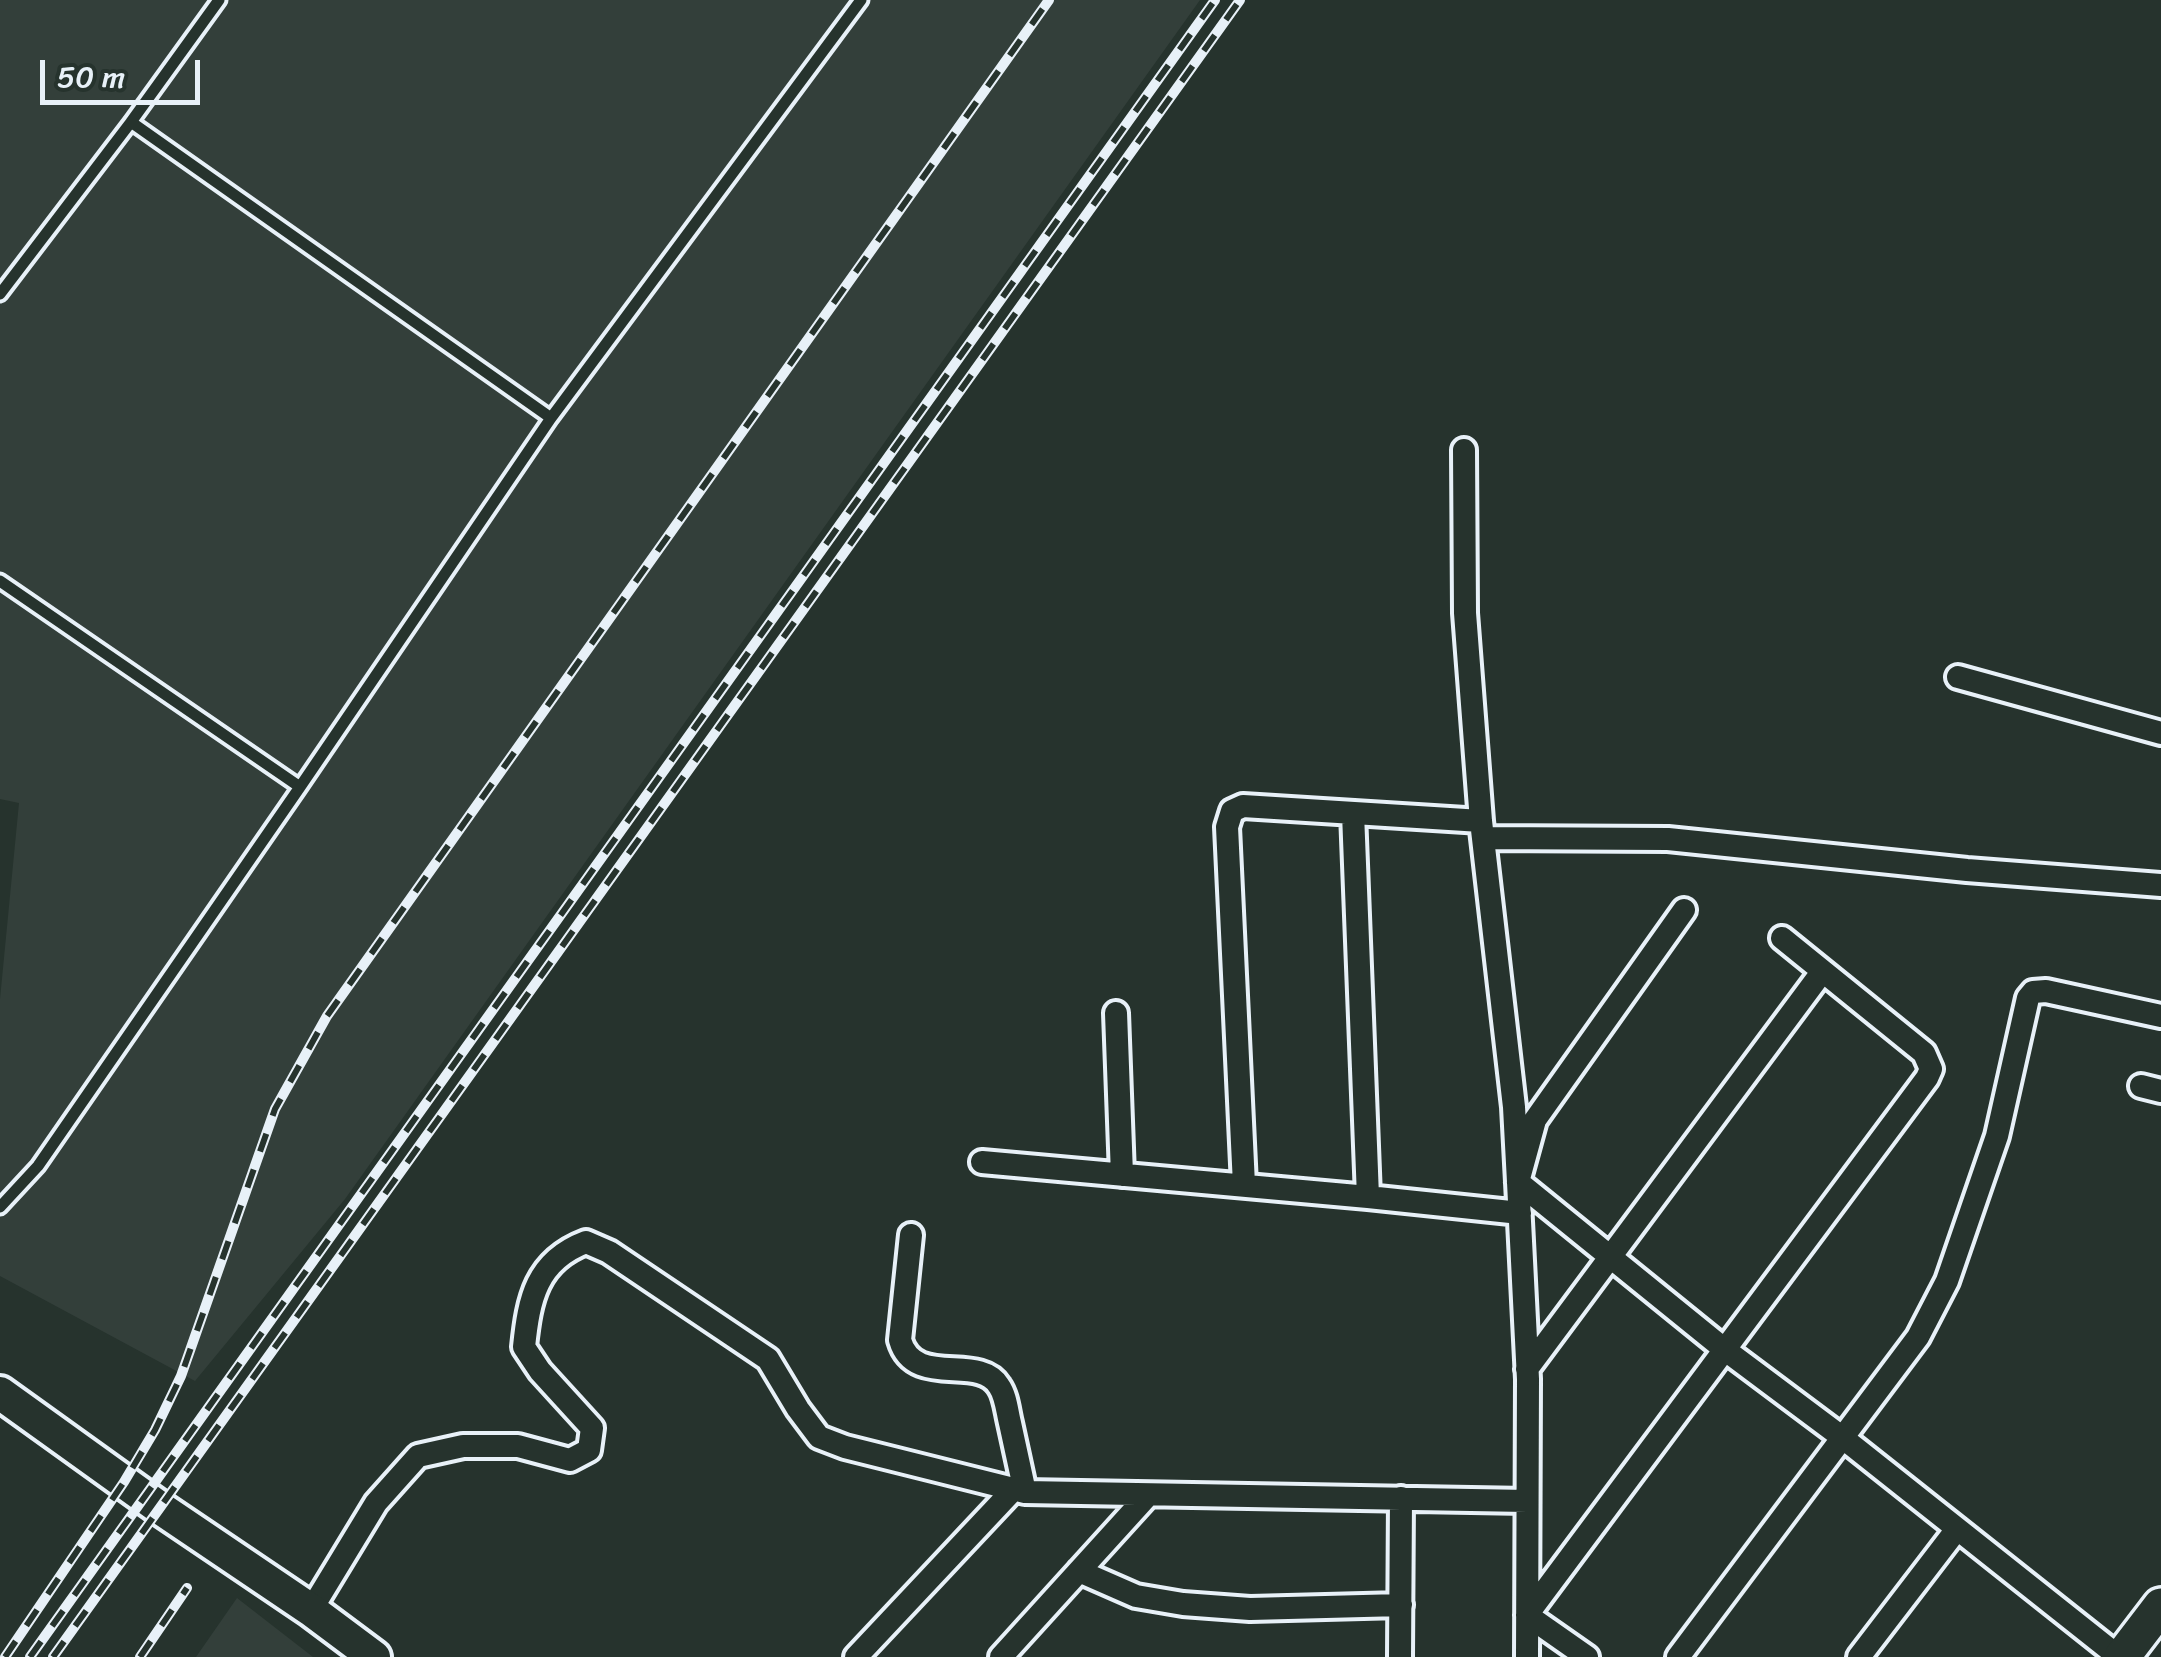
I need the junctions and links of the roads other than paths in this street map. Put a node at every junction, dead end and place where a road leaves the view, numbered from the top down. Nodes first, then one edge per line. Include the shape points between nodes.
1 (219, 0) edge
2 (861, 0) edge
3 (132, 122) junction
4 (0, 294) edge
5 (551, 418) junction
6 (1464, 450) dead end
7 (0, 581) edge
8 (1958, 677) dead end
9 (2161, 732) edge
10 (300, 787) junction
11 (1353, 813) junction
12 (1482, 829) junction
13 (2161, 885) edge
14 (1684, 910) dead end
15 (1782, 938) dead end
16 (1822, 972) junction
17 (1116, 1013) dead end
18 (2161, 1016) edge
19 (982, 1162) dead end
20 (1122, 1174) junction
21 (1518, 1182) junction
22 (1244, 1185) junction
23 (1368, 1197) junction
24 (0, 1206) edge
25 (1520, 1213) junction
26 (912, 1235) dead end
27 (1612, 1256) junction
28 (1724, 1349) junction
29 (1527, 1369) junction
30 (0, 1394) edge
31 (1842, 1438) junction
32 (1019, 1491) junction
33 (1148, 1494) junction
34 (1401, 1498) junction
35 (1528, 1500) junction
36 (1957, 1529) junction
37 (1079, 1571) junction
38 (1402, 1606) junction
39 (2161, 1606) edge
40 (311, 1610) junction
41 (1527, 1615) junction
42 (2161, 1636) edge
43 (374, 1657) edge
44 (856, 1657) edge
45 (1002, 1657) edge
46 (1400, 1657) edge
47 (1527, 1657) edge
48 (1588, 1657) edge
49 (1678, 1657) edge
50 (1858, 1657) edge
51 (2121, 1657) edge
52 (2145, 1657) edge

1 - 3 lane
2 - 5 lane
3 - 4 lane
3 - 5 lane
5 - 10 lane
6 - 12 street via 1465,614
7 - 10 lane
8 - 9 street
10 - 24 lane via 38,1166
11 - 12 street
11 - 22 street via 1244,806 1232,811 1227,827
11 - 23 street
12 - 13 street via 1668,839
12 - 21 street
14 - 21 street via 1535,1120
15 - 16 street
16 - 27 street
16 - 28 street via 1924,1053 1930,1069
17 - 20 street
18 - 31 street via 2046,990 2028,998 1997,1136 1947,1281 1918,1337
19 - 20 street
20 - 22 street
21 - 25 street
21 - 27 street
22 - 23 street
23 - 25 street
25 - 29 street
26 - 32 street via 903,1352 929,1367 985,1374 1000,1386
27 - 28 street
27 - 29 street
28 - 31 street
28 - 41 street
29 - 35 street
30 - 40 main road
31 - 36 street
31 - 49 street
32 - 33 street
32 - 40 street via 818,1437 768,1359 586,1242 565,1250 546,1271 529,1302 524,1347 592,1428 589,1450 570,1460 518,1446 463,1446 418,1456 376,1503
32 - 44 street
33 - 34 street
33 - 37 street
34 - 35 street
34 - 38 street
35 - 41 street
36 - 50 street
36 - 51 street
37 - 38 street via 1136,1596 1182,1604
37 - 45 street
38 - 46 street
39 - 51 main road
40 - 43 main road
41 - 47 street
41 - 48 street
42 - 52 main road

